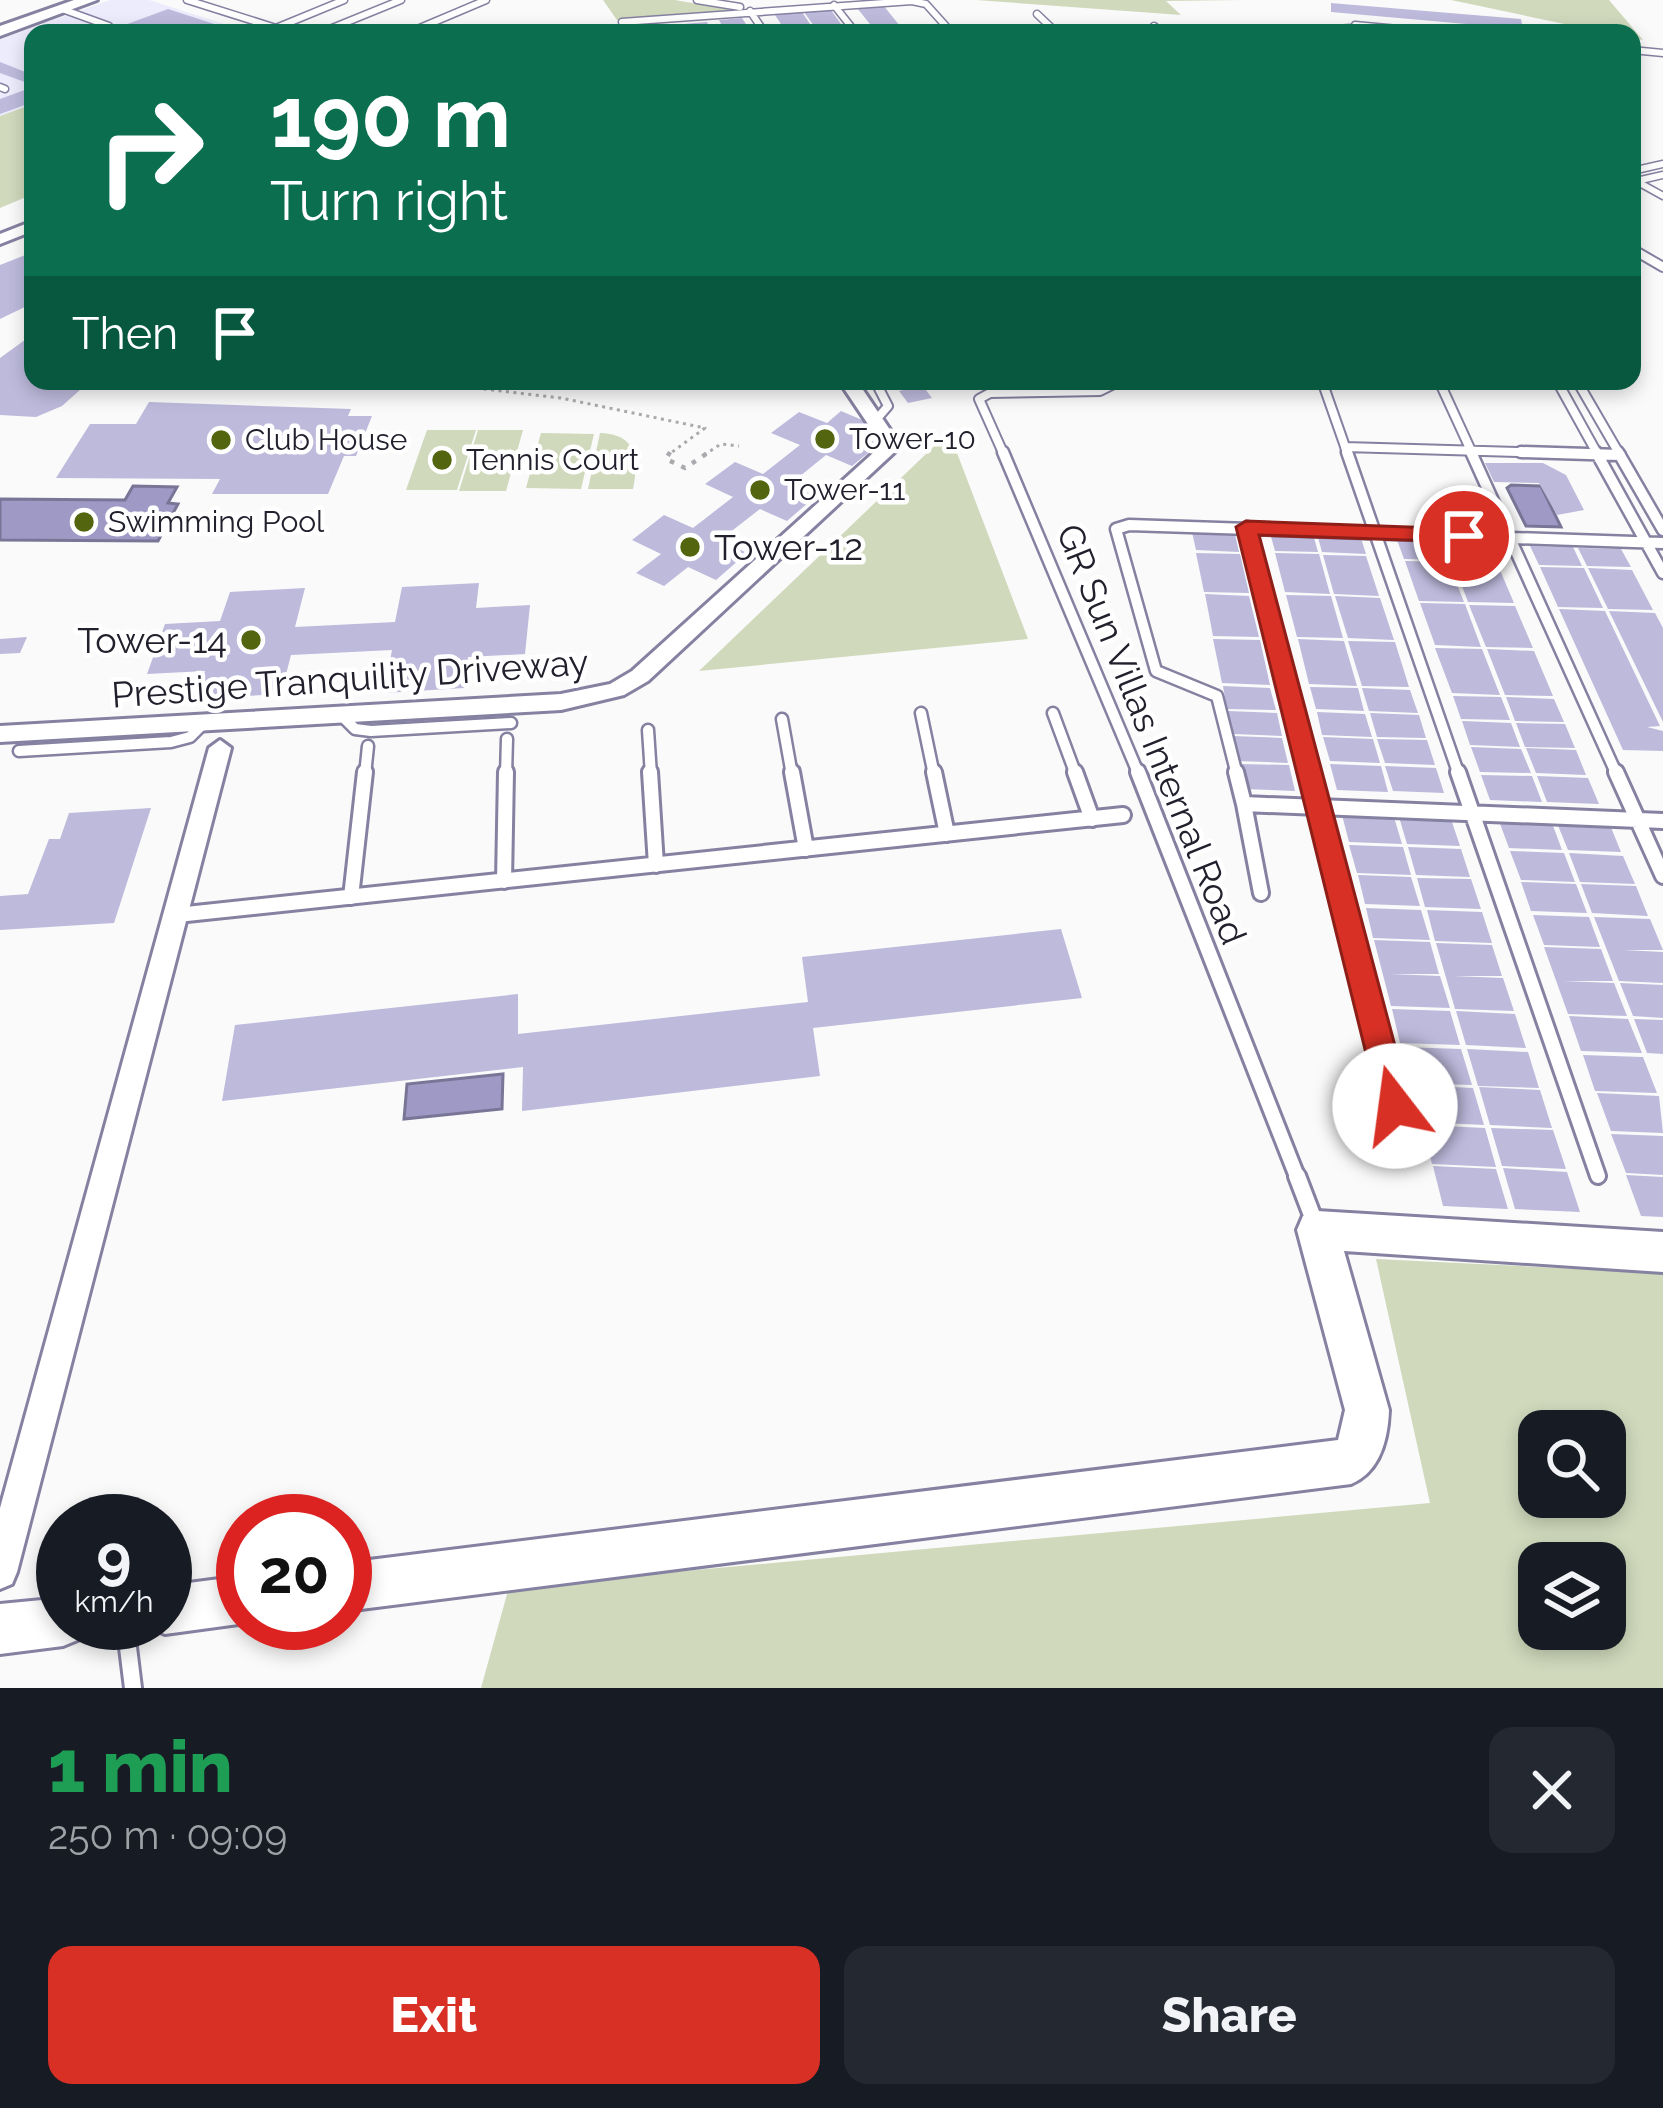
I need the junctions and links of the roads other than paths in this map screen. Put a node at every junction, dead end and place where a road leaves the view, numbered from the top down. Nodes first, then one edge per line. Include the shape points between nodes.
1 (89, 0) edge
2 (187, 0) edge
3 (344, 0) edge
4 (401, 0) edge
5 (486, 0) edge
6 (697, 0) edge
7 (870, 1) edge
8 (834, 5) junction
9 (62, 9) junction
10 (765, 10) junction
11 (750, 11) junction
12 (1037, 14) dead end
13 (622, 22) dead end
14 (103, 24) edge
15 (263, 24) edge
16 (286, 24) edge
17 (342, 24) edge
18 (429, 24) edge
19 (759, 24) edge
20 (849, 24) edge
21 (944, 24) edge
22 (1048, 24) edge
23 (0, 31) edge
24 (854, 390) edge
25 (880, 390) edge
26 (1102, 390) edge
27 (1325, 390) edge
28 (1442, 390) edge
29 (1562, 390) edge
30 (1582, 390) edge
31 (875, 421) junction
32 (1345, 447) junction
33 (1471, 452) junction
34 (1597, 455) junction
35 (1620, 455) junction
36 (1246, 527) junction
37 (1663, 530) edge
38 (1374, 532) junction
39 (1509, 538) junction
40 (1646, 542) junction
41 (1663, 543) edge
42 (1663, 573) edge
43 (921, 713) dead end
44 (1053, 713) dead end
45 (340, 716) junction
46 (782, 719) dead end
47 (511, 723) dead end
48 (648, 730) dead end
49 (0, 734) edge
50 (211, 736) junction
51 (507, 740) dead end
52 (368, 746) dead end
53 (19, 751) dead end
54 (1244, 804) junction
55 (1318, 808) junction
56 (1468, 812) junction
57 (1123, 815) dead end
58 (1092, 819) junction
59 (1638, 820) junction
60 (1663, 821) edge
61 (947, 834) junction
62 (806, 849) junction
63 (656, 865) junction
64 (1663, 876) edge
65 (504, 881) junction
66 (1261, 893) dead end
67 (351, 897) junction
68 (176, 915) junction
69 (1395, 1106) dead end
70 (1598, 1176) dead end
71 (1317, 1230) junction
72 (1663, 1252) edge
73 (0, 1572) edge
74 (372, 1584) edge
75 (36, 1625) edge
76 (0, 1629) edge
77 (128, 1650) edge
78 (133, 1688) edge

1 - 9 main road
2 - 15 lane
3 - 16 lane
4 - 17 lane
5 - 18 lane
6 - 10 lane
7 - 8 lane
7 - 21 lane via 926,4
8 - 10 lane
8 - 20 lane
9 - 14 lane
9 - 23 main road
10 - 11 lane
11 - 13 lane
11 - 19 lane
12 - 22 lane
24 - 31 street
25 - 31 lane via 888,406
26 - 71 lane, GR Sun Villas Internal Road via 979,399 1087,643
27 - 32 lane
28 - 33 lane
29 - 34 lane
30 - 35 lane
31 - 45 street, Prestige Tranquility Driveway via 892,446 673,648 616,690 579,701
32 - 33 lane
32 - 38 lane
33 - 34 lane
33 - 39 lane
34 - 35 lane
34 - 40 lane
35 - 37 lane
36 - 38 lane
36 - 54 lane via 1116,529 1156,671 1217,696
36 - 55 lane
38 - 39 lane
38 - 56 lane
39 - 40 lane
39 - 59 lane
40 - 41 lane
40 - 42 lane
43 - 61 lane
44 - 58 lane
45 - 47 lane via 371,731
45 - 50 street, Prestige Tranquility Driveway
46 - 62 lane
48 - 63 lane
49 - 50 street, Prestige Tranquility Driveway
50 - 53 lane
50 - 68 street
51 - 65 lane
52 - 67 lane
54 - 55 lane
54 - 66 lane
55 - 56 lane
55 - 69 lane
56 - 59 lane
56 - 70 lane
57 - 58 lane
58 - 61 lane
59 - 60 lane
59 - 64 lane
61 - 62 lane
62 - 63 lane
63 - 65 lane
65 - 67 lane
67 - 68 lane
68 - 73 street
71 - 72 main road
71 - 74 main road via 1366,1410 1366,1434 1351,1461
75 - 76 main road
77 - 78 lane

